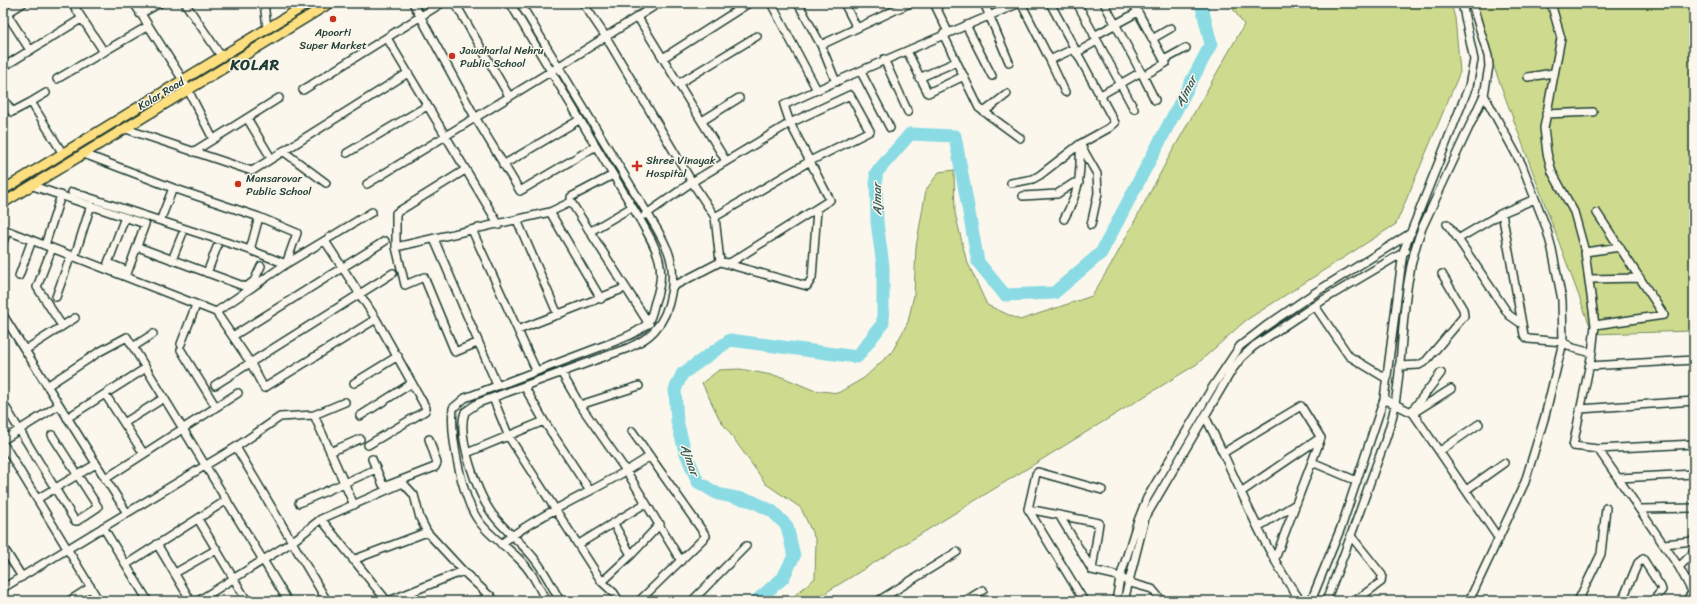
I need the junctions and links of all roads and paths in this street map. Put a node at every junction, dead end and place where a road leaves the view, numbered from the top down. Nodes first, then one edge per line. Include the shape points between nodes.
1 (23, 3) edge
2 (72, 3) edge
3 (134, 3) edge
4 (160, 3) edge
5 (185, 3) edge
6 (264, 3) edge
7 (309, 3) edge
8 (330, 3) edge
9 (413, 3) edge
10 (442, 3) edge
11 (455, 3) edge
12 (510, 3) edge
13 (520, 3) edge
14 (583, 3) edge
15 (659, 3) edge
16 (749, 3) edge
17 (771, 3) edge
18 (798, 3) edge
19 (844, 3) edge
20 (910, 3) edge
21 (934, 3) edge
22 (984, 3) edge
23 (1020, 3) edge
24 (1050, 3) edge
25 (1077, 3) edge
26 (1104, 3) edge
27 (1133, 3) edge
28 (1462, 3) edge
29 (1472, 3) edge
30 (1551, 3) edge
31 (299, 6) edge
32 (4, 12) edge
33 (1138, 12) junction
34 (140, 14) junction
35 (991, 15) junction
36 (637, 16) junction
37 (420, 17) junction
38 (81, 19) junction
39 (966, 25) junction
40 (1116, 25) junction
41 (148, 26) junction
42 (268, 28) junction
43 (857, 28) junction
44 (1171, 28) dead end
45 (946, 33) junction
46 (757, 36) dead end
47 (606, 37) junction
48 (387, 38) junction
49 (1096, 38) junction
50 (1152, 39) junction
51 (821, 45) junction
52 (1186, 48) dead end
53 (30, 50) junction
54 (907, 51) junction
55 (1075, 51) junction
56 (104, 52) junction
57 (221, 56) junction
58 (663, 58) junction
59 (884, 59) junction
60 (1050, 60) junction
61 (1164, 60) junction
62 (956, 62) junction
63 (1009, 62) dead end
64 (3, 67) edge
65 (558, 67) junction
66 (551, 72) junction
67 (860, 72) junction
68 (408, 73) junction
69 (1553, 73) junction
70 (1142, 74) junction
71 (964, 76) junction
72 (992, 76) dead end
73 (1528, 77) dead end
74 (919, 78) junction
75 (57, 79) dead end
76 (183, 80) junction
77 (836, 82) junction
78 (678, 84) junction
79 (1120, 84) junction
80 (303, 90) dead end
81 (816, 90) junction
82 (188, 91) junction
83 (1065, 92) dead end
84 (46, 93) dead end
85 (1007, 94) dead end
86 (1484, 95) junction
87 (510, 96) junction
88 (1099, 96) junction
89 (3, 98) edge
90 (279, 98) dead end
91 (739, 98) dead end
92 (1155, 100) dead end
93 (31, 102) junction
94 (427, 106) junction
95 (1134, 109) dead end
96 (908, 112) dead end
97 (984, 112) junction
98 (1593, 112) dead end
99 (1546, 114) junction
100 (475, 117) junction
101 (247, 118) junction
102 (579, 120) junction
103 (702, 120) junction
104 (790, 123) junction
105 (890, 128) dead end
106 (126, 129) junction
107 (446, 135) junction
108 (1020, 138) dead end
109 (213, 139) junction
110 (1080, 144) junction
111 (596, 146) junction
112 (284, 151) junction
113 (193, 152) junction
114 (63, 154) junction
115 (84, 154) junction
116 (347, 154) dead end
117 (271, 158) junction
118 (726, 161) junction
119 (810, 161) junction
120 (503, 165) junction
121 (465, 170) junction
122 (613, 175) junction
123 (692, 182) junction
124 (326, 183) dead end
125 (1010, 183) dead end
126 (1079, 183) junction
127 (367, 184) dead end
128 (33, 186) junction
129 (4, 187) edge
130 (173, 188) junction
131 (72, 192) dead end
132 (61, 195) junction
133 (1023, 196) dead end
134 (1535, 199) junction
135 (571, 202) junction
136 (3, 203) edge
137 (91, 205) junction
138 (632, 207) junction
139 (817, 208) junction
140 (372, 212) dead end
141 (550, 212) junction
142 (1502, 213) junction
143 (1597, 213) dead end
144 (648, 214) junction
145 (162, 216) dead end
146 (125, 217) junction
147 (259, 217) junction
148 (715, 217) junction
149 (639, 218) junction
150 (1064, 219) dead end
151 (517, 220) junction
152 (1447, 224) dead end
153 (500, 225) junction
154 (1091, 225) dead end
155 (1422, 228) junction
156 (5, 230) edge
157 (472, 230) junction
158 (591, 230) junction
159 (1411, 233) junction
160 (182, 235) dead end
161 (434, 239) junction
162 (1458, 239) junction
163 (32, 240) junction
164 (325, 241) junction
165 (385, 241) dead end
166 (3, 242) edge
167 (48, 246) junction
168 (138, 247) junction
169 (217, 247) dead end
170 (396, 247) junction
171 (1620, 247) junction
172 (1414, 248) junction
173 (250, 250) junction
174 (1403, 252) junction
175 (1585, 252) junction
176 (73, 254) junction
177 (172, 260) junction
178 (720, 262) junction
179 (286, 264) junction
180 (261, 266) dead end
181 (343, 266) junction
182 (207, 273) junction
183 (393, 273) dead end
184 (1442, 274) dead end
185 (19, 276) dead end
186 (1640, 278) junction
187 (1589, 279) junction
188 (672, 287) junction
189 (625, 288) junction
190 (360, 294) junction
191 (56, 297) dead end
192 (601, 299) junction
193 (196, 305) junction
194 (1314, 306) junction
195 (216, 312) junction
196 (3, 315) edge
197 (558, 315) junction
198 (75, 318) dead end
199 (376, 319) junction
200 (648, 323) junction
201 (1522, 324) junction
202 (1595, 325) junction
203 (62, 326) junction
204 (518, 330) junction
205 (654, 331) junction
206 (153, 334) dead end
207 (233, 336) junction
208 (1563, 342) junction
209 (478, 344) junction
210 (133, 347) junction
211 (25, 350) junction
212 (1592, 353) junction
213 (398, 356) junction
214 (1694, 360) edge
215 (250, 362) junction
216 (1399, 366) junction
217 (1589, 366) junction
218 (146, 368) junction
219 (536, 370) junction
220 (561, 372) junction
221 (1441, 373) dead end
222 (1387, 379) junction
223 (354, 383) dead end
224 (412, 383) junction
225 (215, 385) dead end
226 (496, 385) junction
227 (47, 386) junction
228 (524, 386) junction
229 (639, 386) dead end
230 (1451, 389) dead end
231 (238, 393) dead end
232 (105, 394) junction
233 (164, 398) junction
234 (493, 398) junction
235 (1384, 399) junction
236 (1694, 401) edge
237 (345, 402) dead end
238 (3, 403) edge
239 (580, 405) junction
240 (1395, 405) junction
241 (59, 406) junction
242 (216, 407) junction
243 (1580, 409) junction
244 (1412, 412) junction
245 (314, 415) junction
246 (360, 416) dead end
247 (1205, 416) junction
248 (67, 418) junction
249 (544, 421) junction
250 (124, 423) junction
251 (1479, 424) dead end
252 (183, 428) junction
253 (20, 430) junction
254 (632, 432) dead end
255 (52, 435) dead end
256 (509, 437) junction
257 (1321, 438) junction
258 (360, 439) dead end
259 (429, 439) dead end
260 (3, 442) edge
261 (1694, 444) edge
262 (368, 445) dead end
263 (236, 447) junction
264 (1598, 449) junction
265 (1440, 451) junction
266 (330, 452) junction
267 (467, 453) junction
268 (1223, 453) junction
269 (144, 454) junction
270 (650, 456) junction
271 (372, 459) dead end
272 (1312, 462) junction
273 (1504, 463) dead end
274 (96, 464) junction
275 (205, 465) junction
276 (376, 469) junction
277 (627, 472) junction
278 (79, 474) junction
279 (1694, 474) edge
280 (1619, 478) junction
281 (105, 479) junction
282 (1357, 481) junction
283 (344, 483) junction
284 (56, 488) junction
285 (1102, 490) dead end
286 (1466, 490) junction
287 (590, 491) junction
288 (1241, 492) junction
289 (37, 499) junction
290 (227, 500) junction
291 (299, 503) dead end
292 (646, 503) junction
293 (1296, 504) junction
294 (354, 505) junction
295 (1606, 508) dead end
296 (1694, 508) edge
297 (1028, 509) junction
298 (1641, 509) junction
299 (557, 510) junction
300 (127, 513) junction
301 (1059, 515) junction
302 (198, 519) junction
303 (321, 519) junction
304 (614, 524) junction
305 (660, 524) junction
306 (103, 527) junction
307 (1258, 528) junction
308 (427, 532) junction
309 (512, 536) junction
310 (1351, 536) junction
311 (1499, 539) junction
312 (1694, 541) edge
313 (292, 542) junction
314 (157, 544) junction
315 (501, 544) junction
316 (579, 544) junction
317 (1664, 544) junction
318 (746, 546) dead end
319 (3, 547) edge
320 (68, 548) junction
321 (217, 550) junction
322 (957, 552) dead end
323 (1694, 552) edge
324 (631, 555) junction
325 (1275, 559) junction
326 (263, 560) junction
327 (353, 560) junction
328 (681, 561) junction
329 (127, 564) junction
330 (1679, 567) junction
331 (1092, 570) junction
332 (463, 572) junction
333 (175, 573) junction
334 (22, 577) junction
335 (1120, 578) junction
336 (233, 579) junction
337 (602, 582) junction
338 (1128, 582) junction
339 (91, 587) junction
340 (3, 588) edge
341 (983, 590) dead end
342 (1693, 594) edge
343 (493, 598) edge
344 (201, 600) edge
345 (69, 601) edge
346 (100, 601) edge
347 (148, 601) edge
348 (191, 601) edge
349 (247, 601) edge
350 (288, 601) edge
351 (328, 601) edge
352 (388, 601) edge
353 (479, 601) edge
354 (546, 601) edge
355 (560, 601) edge
356 (619, 601) edge
357 (639, 601) edge
358 (692, 601) edge
359 (878, 601) edge
360 (965, 601) edge
361 (1084, 601) edge
362 (1116, 601) edge
363 (1124, 601) edge
364 (1162, 601) edge
365 (1301, 601) edge
366 (1311, 601) edge
367 (1326, 601) edge
368 (1355, 601) edge
369 (1469, 601) edge
370 (1578, 601) edge
371 (1622, 601) edge
372 (1653, 601) edge
373 (1686, 601) edge

1 - 32 street
2 - 38 street
3 - 34 street
4 - 34 street
5 - 57 street
6 - 42 street
7 - 31 main road, Kolar Road
8 - 82 main road, Kolar Road
9 - 37 street
10 - 37 street
11 - 87 street
12 - 66 street
13 - 65 street
14 - 47 street
15 - 36 street
16 - 58 street
17 - 81 street
18 - 51 street
19 - 43 street
20 - 43 street
21 - 45 street
22 - 35 street
23 - 35 street
23 - 60 street
24 - 55 street
25 - 49 street
26 - 40 street
27 - 33 street
28 - 159 street via 1474,60 1469,86
29 - 86 street via 1488,56
30 - 69 street via 1561,38
31 - 42 main road, Kolar Road
32 - 53 street
33 - 40 street
33 - 50 street
34 - 41 street
35 - 39 street
35 - 63 street
36 - 47 street
36 - 58 street
37 - 48 street
37 - 100 street
38 - 53 street
38 - 56 street
39 - 45 street
39 - 72 street
40 - 49 street
40 - 70 street
41 - 56 street
41 - 76 street
42 - 57 main road, Kolar Road
43 - 51 street
44 - 50 street
45 - 54 street
45 - 62 street
46 - 78 street
47 - 65 street
47 - 123 street
48 - 68 street
48 - 80 street
49 - 55 street
49 - 79 street
50 - 61 street
51 - 77 street
52 - 61 street
53 - 64 street
54 - 59 street
54 - 74 street
55 - 60 street
55 - 88 street
56 - 75 street
57 - 76 main road, Kolar Road
58 - 78 street
59 - 67 street
59 - 96 street
60 - 83 street
61 - 70 street via 1166,63
62 - 71 street
62 - 74 street
65 - 66 street
65 - 144 street
66 - 87 street
66 - 102 street
67 - 77 street
67 - 105 street
68 - 94 street
68 - 112 street
69 - 73 street
69 - 99 street
70 - 79 street
70 - 92 street
71 - 74 street via 928,93
71 - 97 street via 979,108
76 - 82 street
76 - 114 main road, Kolar Road
77 - 81 street
78 - 103 street
79 - 88 street
79 - 95 street
81 - 104 street via 784,105
82 - 106 main road, Kolar Road
82 - 109 street
84 - 93 street
85 - 97 street
86 - 134 street via 1522,165
86 - 155 street
87 - 100 street
88 - 110 street via 1115,123
89 - 93 street via 12,112
90 - 101 street
91 - 103 street
93 - 114 street
94 - 107 street
94 - 116 street
97 - 108 street
98 - 99 street
99 - 175 street via 1544,128 1549,165 1572,206
100 - 107 street
100 - 120 street
101 - 109 street
101 - 117 street
102 - 111 street
102 - 120 street
103 - 118 street
104 - 118 street
104 - 119 street
104 - 119 street via 850,95 870,131
106 - 113 street
106 - 115 main road, Kolar Road
107 - 121 street
107 - 127 street
109 - 113 street
110 - 125 street via 1033,179
110 - 126 street
110 - 154 street via 1097,174 1098,193
111 - 120 street via 520,191
111 - 122 street
112 - 117 street
112 - 124 street
113 - 117 street via 252,171
114 - 129 main road, Kolar Road
115 - 128 main road, Kolar Road
115 - 130 street
118 - 123 street
119 - 139 street via 830,200
119 - 148 street
121 - 153 street
121 - 170 street via 396,213
122 - 135 street via 571,197
122 - 138 street
123 - 144 street
123 - 148 street
126 - 133 street via 1074,183 1057,194
126 - 150 street
128 - 132 street
128 - 136 main road, Kolar Road
130 - 145 street
130 - 147 street
131 - 173 street
132 - 137 street
132 - 167 street
134 - 142 street
134 - 208 street via 1552,249 1562,300
135 - 141 street
135 - 158 street
137 - 146 street
137 - 176 street
138 - 149 street
138 - 158 street
139 - 178 street via 730,263
139 - 178 street via 812,278 807,286
140 - 164 street
141 - 151 street
141 - 192 street
142 - 162 street
142 - 201 street
143 - 171 street
144 - 149 street
144 - 188 street via 668,252
146 - 168 street via 145,224
146 - 168 street via 108,263 128,271
147 - 173 street
147 - 179 street via 297,234
148 - 178 street
149 - 200 street via 658,252 662,271 660,289
151 - 153 street
151 - 197 street
152 - 162 street
153 - 157 street
155 - 159 street
155 - 172 street
156 - 163 street
156 - 166 street
157 - 161 street
157 - 204 street
158 - 189 street
159 - 174 street
159 - 335 street via 1310,296 1240,346 1216,381 1147,498 1138,517
160 - 177 street
161 - 170 street
161 - 209 street
162 - 201 street via 1509,315
163 - 167 street
163 - 185 street
164 - 179 street
164 - 181 street
165 - 181 street
167 - 176 street
167 - 203 street via 37,287
168 - 177 street
169 - 182 street
170 - 209 street via 406,285 424,277 455,352
171 - 175 street
171 - 186 street
172 - 174 street
172 - 216 street via 1408,277
173 - 179 street
174 - 194 street
174 - 222 street
175 - 187 street
176 - 191 street
176 - 193 street
177 - 182 street
178 - 188 street
179 - 195 street
180 - 182 street via 254,281 246,287
181 - 190 street
181 - 207 street
183 - 190 street
184 - 216 street via 1463,309 1464,316 1426,361 1419,365
186 - 187 street
186 - 202 street via 1664,315
187 - 202 street
188 - 205 street via 669,302
189 - 192 street
189 - 200 street
190 - 199 street
190 - 215 street
192 - 197 street
193 - 195 street
193 - 242 street via 181,347
194 - 222 street via 1349,356
194 - 247 street via 1254,346 1241,358
195 - 207 street
196 - 211 street
197 - 204 street
198 - 203 street
199 - 213 street
199 - 215 street via 264,388
200 - 205 street
200 - 219 street via 628,336
201 - 208 street via 1524,335 1528,338
202 - 212 street
203 - 211 street
204 - 219 street
205 - 220 street via 628,348
206 - 210 street
207 - 215 street
208 - 212 street via 1573,348
208 - 311 street via 1545,416 1525,482
209 - 226 street
210 - 218 street
210 - 227 street via 126,336
211 - 227 street
212 - 217 street
213 - 223 street
213 - 224 street
214 - 217 street
215 - 225 street
216 - 240 street
217 - 243 street
218 - 232 street
218 - 233 street
219 - 226 street
220 - 228 street
220 - 239 street
221 - 244 street
222 - 235 street
224 - 246 street
224 - 262 street via 426,410
226 - 315 street via 458,402 452,408 452,419 457,455 469,501 478,520
227 - 241 street
228 - 234 street
228 - 249 street
229 - 239 street
230 - 244 street
231 - 242 street
232 - 248 street
232 - 250 street
233 - 250 street
233 - 252 street
234 - 256 street
234 - 267 street via 464,412 462,428
235 - 240 street
235 - 282 street
236 - 243 street
237 - 245 street
238 - 253 street
239 - 277 street
240 - 244 street
240 - 310 street
241 - 248 street
241 - 253 street
242 - 252 street
243 - 264 street via 1573,446
244 - 265 street
245 - 263 street via 280,417
245 - 266 street
247 - 268 street
247 - 338 street via 1145,518
248 - 274 street
249 - 256 street
249 - 287 street
250 - 269 street
251 - 265 street
252 - 269 street
252 - 275 street
253 - 260 street
253 - 284 street
254 - 270 street
255 - 278 street
256 - 267 street
256 - 299 street
257 - 268 street via 1301,406
257 - 272 street
257 - 288 street
258 - 266 street
259 - 276 street via 437,463 435,467 386,486 383,485
260 - 289 street
261 - 264 street
263 - 275 street
263 - 313 street
264 - 280 street
265 - 286 street
266 - 283 street
267 - 309 street via 492,514
268 - 288 street
269 - 281 street
270 - 277 street
270 - 328 street via 706,536
271 - 276 street
272 - 282 street
272 - 293 street
273 - 286 street
274 - 278 street
274 - 281 street
275 - 290 street
275 - 300 street
276 - 283 street
277 - 287 street
277 - 292 street
278 - 284 street
278 - 284 street via 97,509 76,521
279 - 280 street
280 - 298 street
281 - 300 street
282 - 366 street
283 - 291 street
283 - 294 street
284 - 289 street
285 - 297 street via 1038,472
286 - 311 street
287 - 299 street
288 - 307 street
289 - 320 street
290 - 302 street
290 - 326 street
292 - 304 street
292 - 305 street
293 - 307 street
293 - 325 street
294 - 303 street
294 - 308 street via 403,483 414,495
295 - 370 street via 1601,554
296 - 298 street
297 - 301 street
297 - 361 street
298 - 317 street
299 - 309 street
299 - 316 street
300 - 306 street
301 - 331 street
301 - 331 street via 1099,523
302 - 314 street
302 - 321 street
303 - 313 street
303 - 327 street
304 - 316 street
304 - 324 street
305 - 324 street
305 - 328 street
306 - 320 street
306 - 329 street
307 - 325 street
308 - 327 street
308 - 332 street
309 - 315 street
309 - 355 street via 536,560
310 - 367 street
310 - 368 street via 1382,575 1381,582
311 - 369 street
312 - 317 street
313 - 326 street
313 - 351 street
314 - 329 street
314 - 333 street
315 - 354 street via 526,566
316 - 337 street
317 - 330 street
318 - 358 street
319 - 334 street
320 - 334 street
320 - 339 street
321 - 333 street
321 - 336 street
322 - 359 street
323 - 330 street
324 - 337 street
325 - 365 street
326 - 336 street
326 - 350 street
327 - 352 street
328 - 357 street
329 - 347 street
330 - 342 street
331 - 335 street
332 - 343 street
332 - 352 street
333 - 348 street
334 - 340 street
335 - 338 street
335 - 362 street
336 - 344 street
336 - 349 street
337 - 356 street
338 - 363 street
338 - 364 street via 1152,589
339 - 345 street
339 - 346 street
341 - 360 street
342 - 373 street
343 - 353 street
371 - 372 street via 1638,563 1643,559 1662,590

